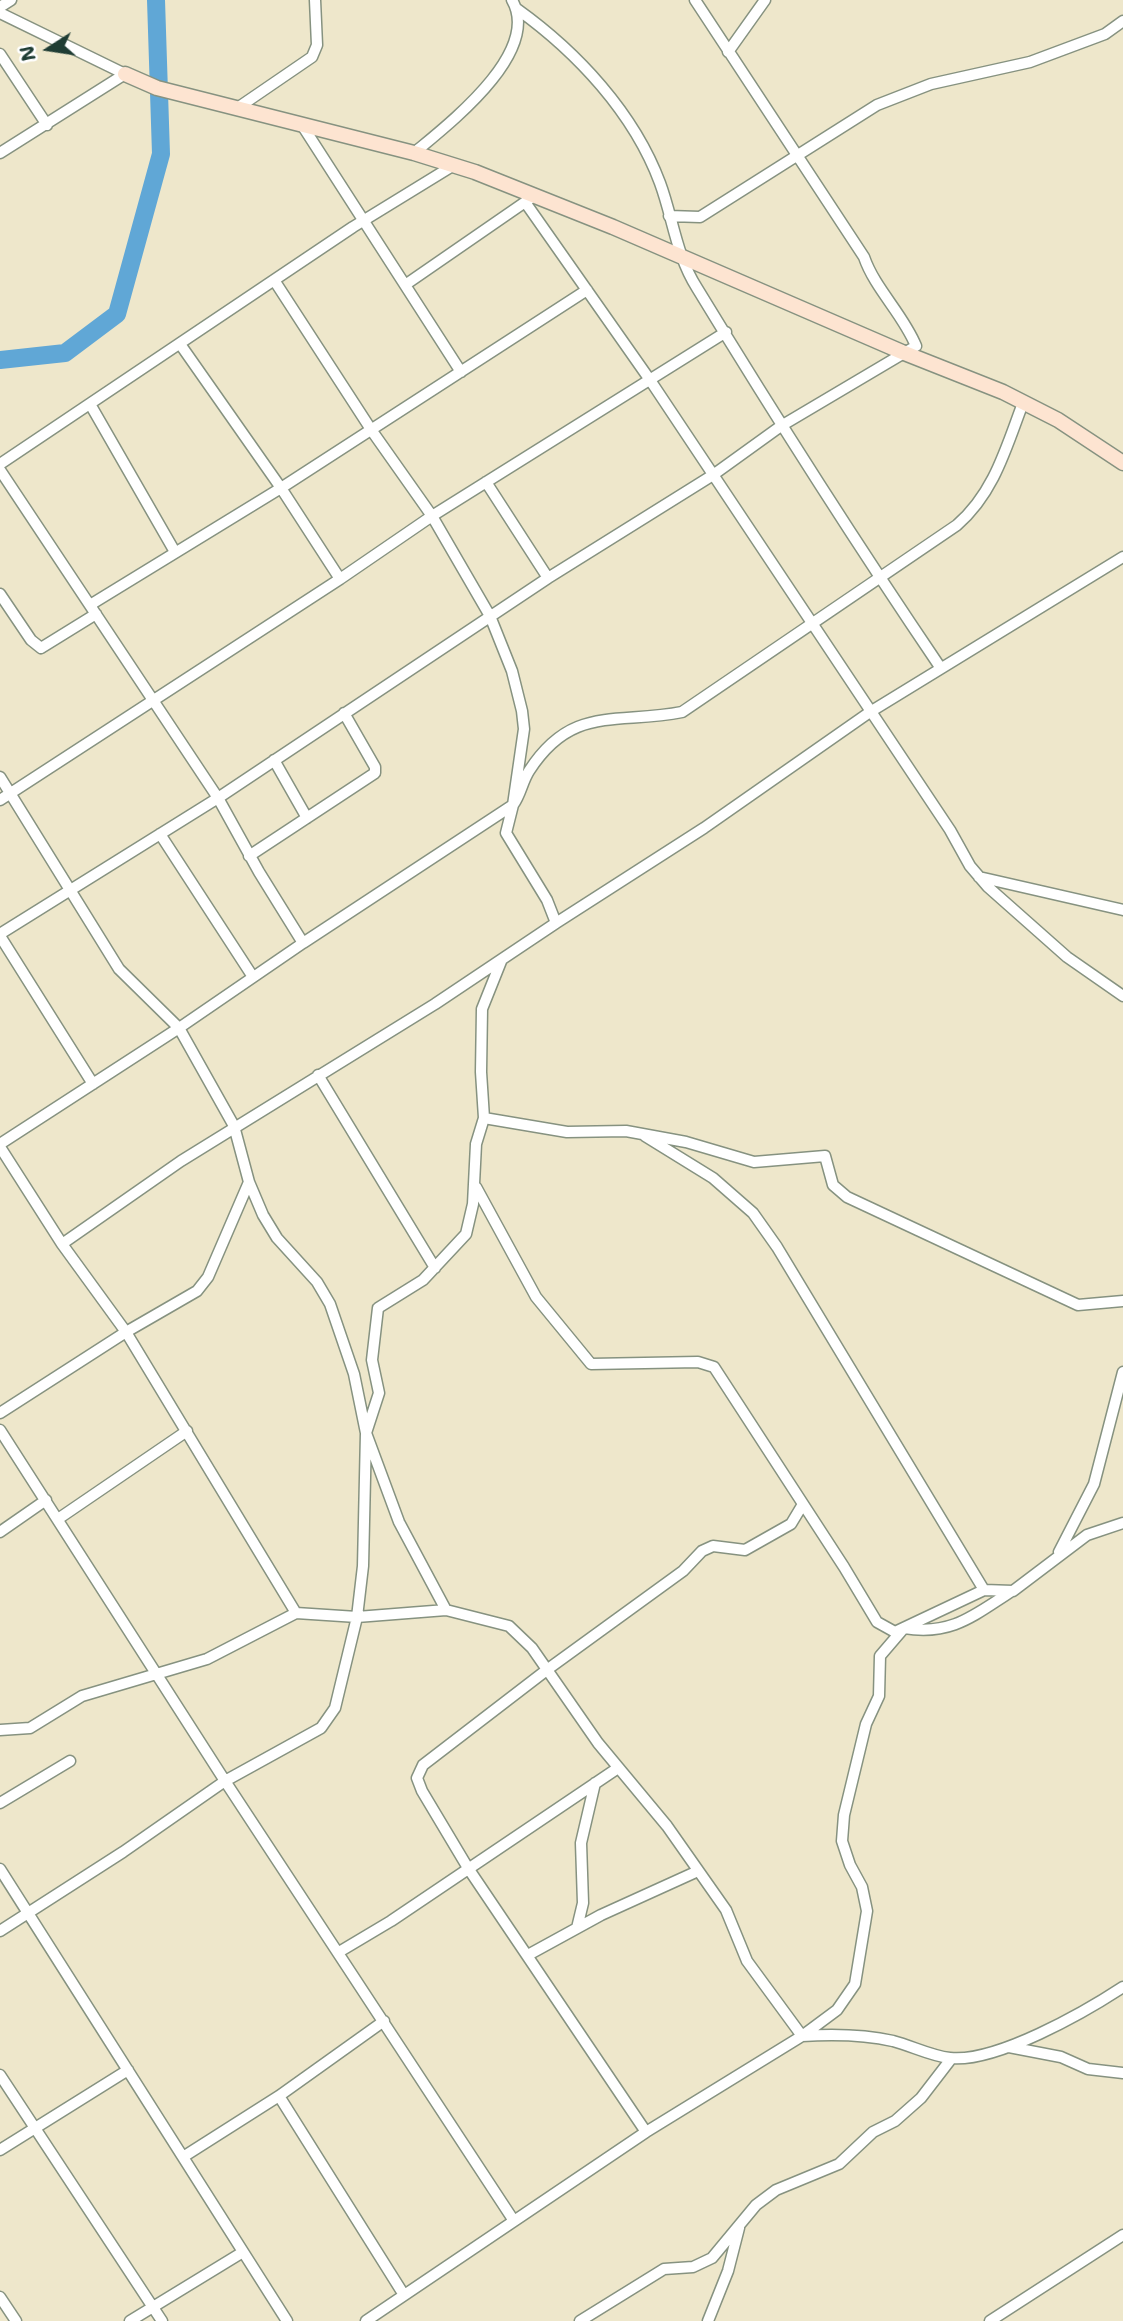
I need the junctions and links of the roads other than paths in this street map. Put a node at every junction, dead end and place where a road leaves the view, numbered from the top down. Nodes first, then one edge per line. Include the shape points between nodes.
1 (11, 0) edge
2 (315, 0) edge
3 (695, 0) edge
4 (765, 0) edge
5 (514, 4) edge
6 (0, 7) edge
7 (0, 13) edge
8 (1123, 21) edge
9 (728, 51) junction
10 (0, 54) edge
11 (125, 74) junction
12 (236, 109) junction
13 (47, 125) junction
14 (302, 125) junction
15 (0, 153) edge
16 (414, 153) junction
17 (795, 155) junction
18 (454, 165) junction
19 (529, 199) junction
20 (669, 216) junction
21 (364, 220) junction
22 (682, 258) junction
23 (274, 280) junction
24 (405, 285) junction
25 (587, 290) junction
26 (726, 332) junction
27 (180, 344) junction
28 (902, 352) junction
29 (461, 372) junction
30 (650, 380) junction
31 (1023, 403) junction
32 (90, 404) junction
33 (781, 426) junction
34 (372, 430) junction
35 (1123, 463) edge
36 (0, 464) edge
37 (0, 470) edge
38 (713, 475) junction
39 (486, 482) junction
40 (281, 488) junction
41 (432, 516) junction
42 (175, 552) junction
43 (1123, 557) edge
44 (548, 578) junction
45 (880, 578) junction
46 (340, 579) junction
47 (0, 594) edge
48 (93, 610) junction
49 (490, 615) junction
50 (811, 625) junction
51 (940, 667) junction
52 (153, 701) junction
53 (870, 712) junction
54 (344, 713) junction
55 (274, 760) junction
56 (0, 777) edge
57 (11, 793) junction
58 (218, 798) junction
59 (0, 800) edge
60 (513, 805) junction
61 (307, 818) junction
62 (160, 834) junction
63 (249, 856) junction
64 (978, 877) junction
65 (71, 890) junction
66 (1123, 910) edge
67 (556, 923) junction
68 (0, 935) edge
69 (303, 943) junction
70 (502, 959) junction
71 (253, 977) junction
72 (1123, 996) edge
73 (179, 1028) junction
74 (318, 1075) junction
75 (93, 1084) junction
76 (484, 1118) junction
77 (234, 1126) junction
78 (643, 1134) junction
79 (0, 1145) edge
80 (249, 1182) junction
81 (475, 1185) junction
82 (62, 1244) junction
83 (435, 1268) junction
84 (1123, 1301) edge
85 (125, 1332) junction
86 (1123, 1372) edge
87 (0, 1413) edge
88 (0, 1431) edge
89 (187, 1432) junction
90 (366, 1433) junction
91 (46, 1500) junction
92 (803, 1504) junction
93 (58, 1519) junction
94 (1123, 1523) edge
95 (0, 1532) edge
96 (1058, 1554) junction
97 (984, 1590) junction
98 (1013, 1591) junction
99 (446, 1610) junction
100 (296, 1613) junction
101 (357, 1617) junction
102 (904, 1628) junction
103 (548, 1669) junction
104 (156, 1676) junction
105 (0, 1730) edge
106 (70, 1761) dead end
107 (618, 1768) junction
108 (225, 1782) junction
109 (596, 1783) junction
110 (0, 1803) edge
111 (468, 1868) junction
112 (0, 1869) edge
113 (698, 1871) junction
114 (29, 1912) junction
115 (577, 1928) junction
116 (0, 1931) edge
117 (339, 1952) junction
118 (528, 1955) junction
119 (1123, 1987) edge
120 (384, 2021) junction
121 (802, 2036) junction
122 (1006, 2046) junction
123 (951, 2059) junction
124 (128, 2070) junction
125 (1123, 2073) edge
126 (0, 2075) edge
127 (279, 2096) junction
128 (36, 2127) junction
129 (646, 2132) junction
130 (0, 2150) edge
131 (183, 2157) junction
132 (741, 2220) junction
133 (514, 2221) junction
134 (1123, 2235) edge
135 (243, 2252) junction
136 (404, 2295) junction
137 (0, 2297) edge
138 (153, 2306) junction
139 (16, 2321) edge
140 (130, 2321) edge
141 (162, 2321) edge
142 (287, 2321) edge
143 (366, 2321) edge
144 (580, 2321) edge
145 (708, 2321) edge
146 (990, 2321) edge

1 - 6 street
2 - 12 street via 317,45 312,57
3 - 9 street
4 - 9 street
5 - 16 street via 520,30 514,48 469,108
5 - 20 street via 600,83 659,180
7 - 11 street
8 - 17 street via 1105,34 1030,62 931,84 877,105
9 - 17 street
10 - 13 street
11 - 12 street via 157,88
11 - 13 street
12 - 14 street
13 - 15 street
14 - 16 street
14 - 21 street
16 - 18 street
17 - 20 street via 700,217
17 - 28 street via 909,327 916,346
18 - 19 street
18 - 21 street
19 - 22 street via 613,227
19 - 24 street
19 - 25 street
20 - 22 street
21 - 23 street
21 - 24 street
22 - 26 street
22 - 28 street
23 - 27 street
23 - 34 street
24 - 29 street
25 - 29 street
25 - 30 street
26 - 30 street
26 - 33 street
27 - 32 street
27 - 40 street
28 - 31 street
28 - 33 street
29 - 34 street
30 - 38 street
30 - 39 street
31 - 35 street via 1082,434
31 - 45 street via 991,485 976,508
32 - 36 street
32 - 42 street
33 - 38 street
33 - 45 street
34 - 40 street
34 - 41 street
37 - 48 street
38 - 44 street
38 - 50 street
39 - 41 street
39 - 44 street
40 - 42 street
40 - 46 street
41 - 46 street
41 - 49 street
42 - 48 street
43 - 51 street
44 - 49 street
45 - 50 street
45 - 51 street
46 - 52 street
47 - 48 street via 41,648
48 - 52 street
49 - 54 street
49 - 60 street via 522,711 524,729
50 - 53 street
50 - 60 street via 682,712 611,717 574,727 529,771
51 - 53 street
52 - 57 street
52 - 58 street
53 - 64 street
53 - 67 street via 704,828
54 - 55 street
54 - 61 street via 376,766 375,774
55 - 58 street
55 - 61 street
56 - 57 street
57 - 59 street
57 - 65 street
58 - 62 street
58 - 63 street
60 - 67 street via 506,833
60 - 69 street
61 - 63 street
62 - 65 street
62 - 71 street
63 - 69 street
64 - 66 street
64 - 72 street via 1067,957
65 - 68 street
65 - 73 street via 119,969
67 - 70 street
68 - 75 street
69 - 71 street
70 - 74 street
70 - 76 street via 482,1009
71 - 73 street
73 - 75 street
73 - 77 street
74 - 77 street
74 - 83 street
75 - 79 street
76 - 78 street via 567,1132
76 - 81 street via 476,1144
77 - 80 street
77 - 82 street
78 - 84 street via 754,1162 825,1156 832,1185 847,1197 1078,1305
78 - 97 street via 713,1178 752,1213
79 - 82 street
80 - 85 street via 208,1277 197,1291
80 - 90 street via 277,1238 317,1282 330,1304 354,1374
81 - 83 street via 466,1234
81 - 92 street via 536,1297 584,1358 598,1366 698,1362 714,1367
82 - 85 street
83 - 90 street via 378,1308 372,1360 379,1394
85 - 87 street
85 - 89 street
86 - 96 street via 1094,1484
88 - 91 street
89 - 93 street
89 - 100 street
90 - 99 street via 399,1522
90 - 101 street via 365,1541
91 - 93 street
91 - 95 street
92 - 102 street via 877,1622 895,1632
92 - 103 street via 791,1524 745,1550 713,1546 702,1551 683,1571
93 - 104 street
94 - 96 street via 1087,1535
96 - 98 street
97 - 98 street
97 - 102 street
98 - 102 street via 956,1626 925,1632
99 - 101 street
99 - 103 street via 509,1626
100 - 101 street
100 - 104 street via 206,1660
101 - 108 street via 335,1708 321,1728
102 - 121 street via 880,1656 879,1696 866,1724 844,1815 842,1841 867,1911 855,1984 837,2010
103 - 107 street
103 - 111 street via 423,1765 418,1778 422,1791
104 - 105 street via 82,1696 30,1728
104 - 108 street
106 - 110 street
107 - 109 street
107 - 113 street
108 - 114 street
108 - 117 street
109 - 111 street
109 - 115 street via 581,1843 583,1903
111 - 117 street
111 - 118 street
112 - 114 street
113 - 115 street
113 - 121 street via 726,1910 747,1961
114 - 116 street
114 - 124 street
115 - 118 street
117 - 120 street
118 - 129 street
119 - 122 street via 1059,2026
120 - 127 street
120 - 133 street
121 - 123 street via 849,2034 893,2041
121 - 129 street
122 - 123 street
122 - 125 street via 1061,2057 1088,2069
123 - 132 street via 921,2098 895,2121 873,2132 839,2164 776,2190
124 - 128 street
124 - 131 street
126 - 128 street
127 - 131 street
127 - 136 street
128 - 130 street
128 - 138 street
129 - 133 street
131 - 135 street
132 - 144 street via 712,2258 693,2267 664,2269
132 - 145 street
133 - 136 street
134 - 146 street
135 - 138 street
135 - 142 street
136 - 143 street
137 - 139 street
138 - 140 street
138 - 141 street

